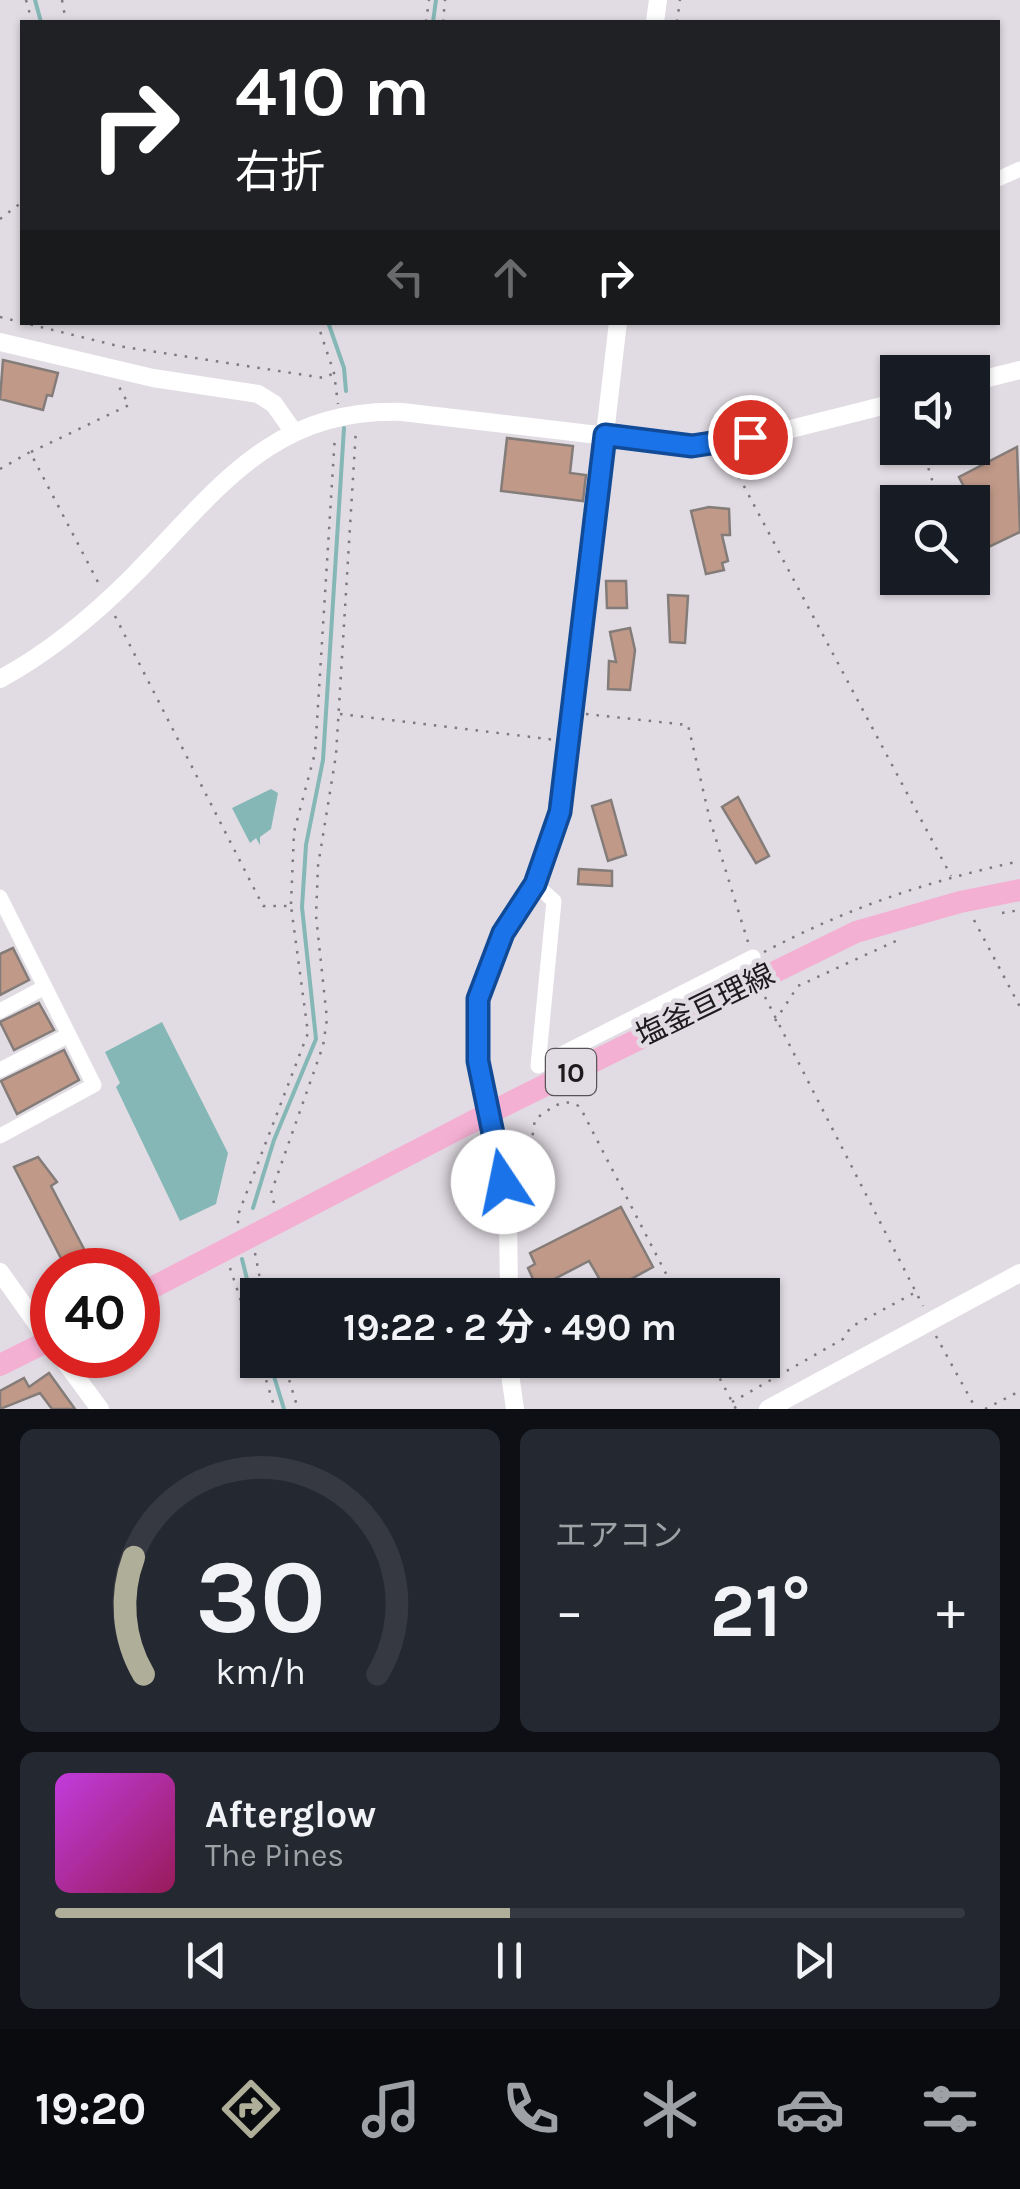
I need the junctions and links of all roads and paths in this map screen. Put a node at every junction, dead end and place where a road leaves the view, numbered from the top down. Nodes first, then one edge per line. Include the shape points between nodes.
1 (20, 204) edge
2 (0, 219) edge
3 (37, 325) edge
4 (317, 325) edge
5 (618, 325) edge
6 (0, 342) edge
7 (108, 368) junction
8 (1020, 370) edge
9 (334, 373) junction
10 (990, 378) edge
11 (880, 406) edge
12 (342, 415) junction
13 (293, 431) junction
14 (605, 435) junction
15 (721, 442) junction
16 (30, 452) junction
17 (0, 469) edge
18 (108, 600) junction
19 (0, 679) edge
20 (339, 714) junction
21 (569, 742) junction
22 (1020, 861) edge
23 (951, 876) junction
24 (535, 884) junction
25 (1020, 890) edge
26 (0, 897) edge
27 (291, 906) junction
28 (1020, 910) edge
29 (18, 932) junction
30 (903, 938) dead end
31 (0, 942) edge
32 (752, 958) joint
33 (45, 987) junction
34 (1020, 1007) edge
35 (0, 1010) edge
36 (775, 1021) dead end
37 (69, 1035) junction
38 (0, 1070) edge
39 (489, 1113) junction
40 (0, 1136) edge
41 (508, 1215) junction
42 (280, 1222) junction
43 (238, 1243) junction
44 (0, 1272) edge
45 (1020, 1273) edge
46 (244, 1278) edge
47 (254, 1278) edge
48 (509, 1278) edge
49 (668, 1278) edge
50 (160, 1284) edge
51 (915, 1292) dead end
52 (30, 1313) edge
53 (928, 1321) junction
54 (30, 1354) edge
55 (0, 1365) edge
56 (78, 1378) edge
57 (266, 1378) edge
58 (289, 1378) edge
59 (511, 1378) edge
60 (719, 1378) edge
61 (1020, 1391) edge
62 (732, 1402) junction
63 (100, 1409) edge
64 (275, 1409) edge
65 (298, 1409) edge
66 (516, 1409) edge
67 (736, 1409) edge
68 (768, 1409) edge
69 (976, 1409) edge
70 (985, 1409) edge

1 - 2 path
3 - 9 path via 205,361 324,378
4 - 9 path
5 - 14 street
6 - 7 street
7 - 13 street via 258,394
7 - 16 path via 129,405
8 - 10 street
9 - 12 path
11 - 15 street
12 - 13 street
12 - 14 street via 402,412
12 - 20 path
12 - 27 path via 334,436 315,752 294,832
13 - 18 street via 232,474
14 - 15 street via 692,446
14 - 21 street
15 - 23 path
16 - 17 path
16 - 18 path
18 - 19 street
18 - 27 path via 263,906
20 - 21 path
20 - 42 path via 318,866 324,1046 271,1193
21 - 24 street via 560,812
22 - 23 path
23 - 32 path via 837,913
24 - 32 street via 554,901 538,1066
24 - 39 street via 503,933 478,999 475,1031
25 - 39 main road, 塩釜亘理線 / 10 via 856,932
26 - 29 street
27 - 43 path via 308,1033 238,1215
28 - 34 path via 970,917
29 - 31 street
29 - 33 street
30 - 36 path via 798,986
33 - 35 street
33 - 37 street
37 - 38 street
37 - 40 street via 94,1085
39 - 41 street
39 - 42 main road, 塩釜亘理線 / 10
41 - 48 street
41 - 49 path via 522,1208 535,1119 573,1102
42 - 43 main road, 塩釜亘理線 / 10
43 - 46 path
43 - 47 path
43 - 50 main road, 塩釜亘理線 / 10
44 - 52 street
45 - 53 street
51 - 62 path
53 - 68 street
53 - 69 path
54 - 55 main road
56 - 63 street
57 - 64 path
58 - 65 path
59 - 66 street
60 - 62 path
61 - 70 path
62 - 67 path

